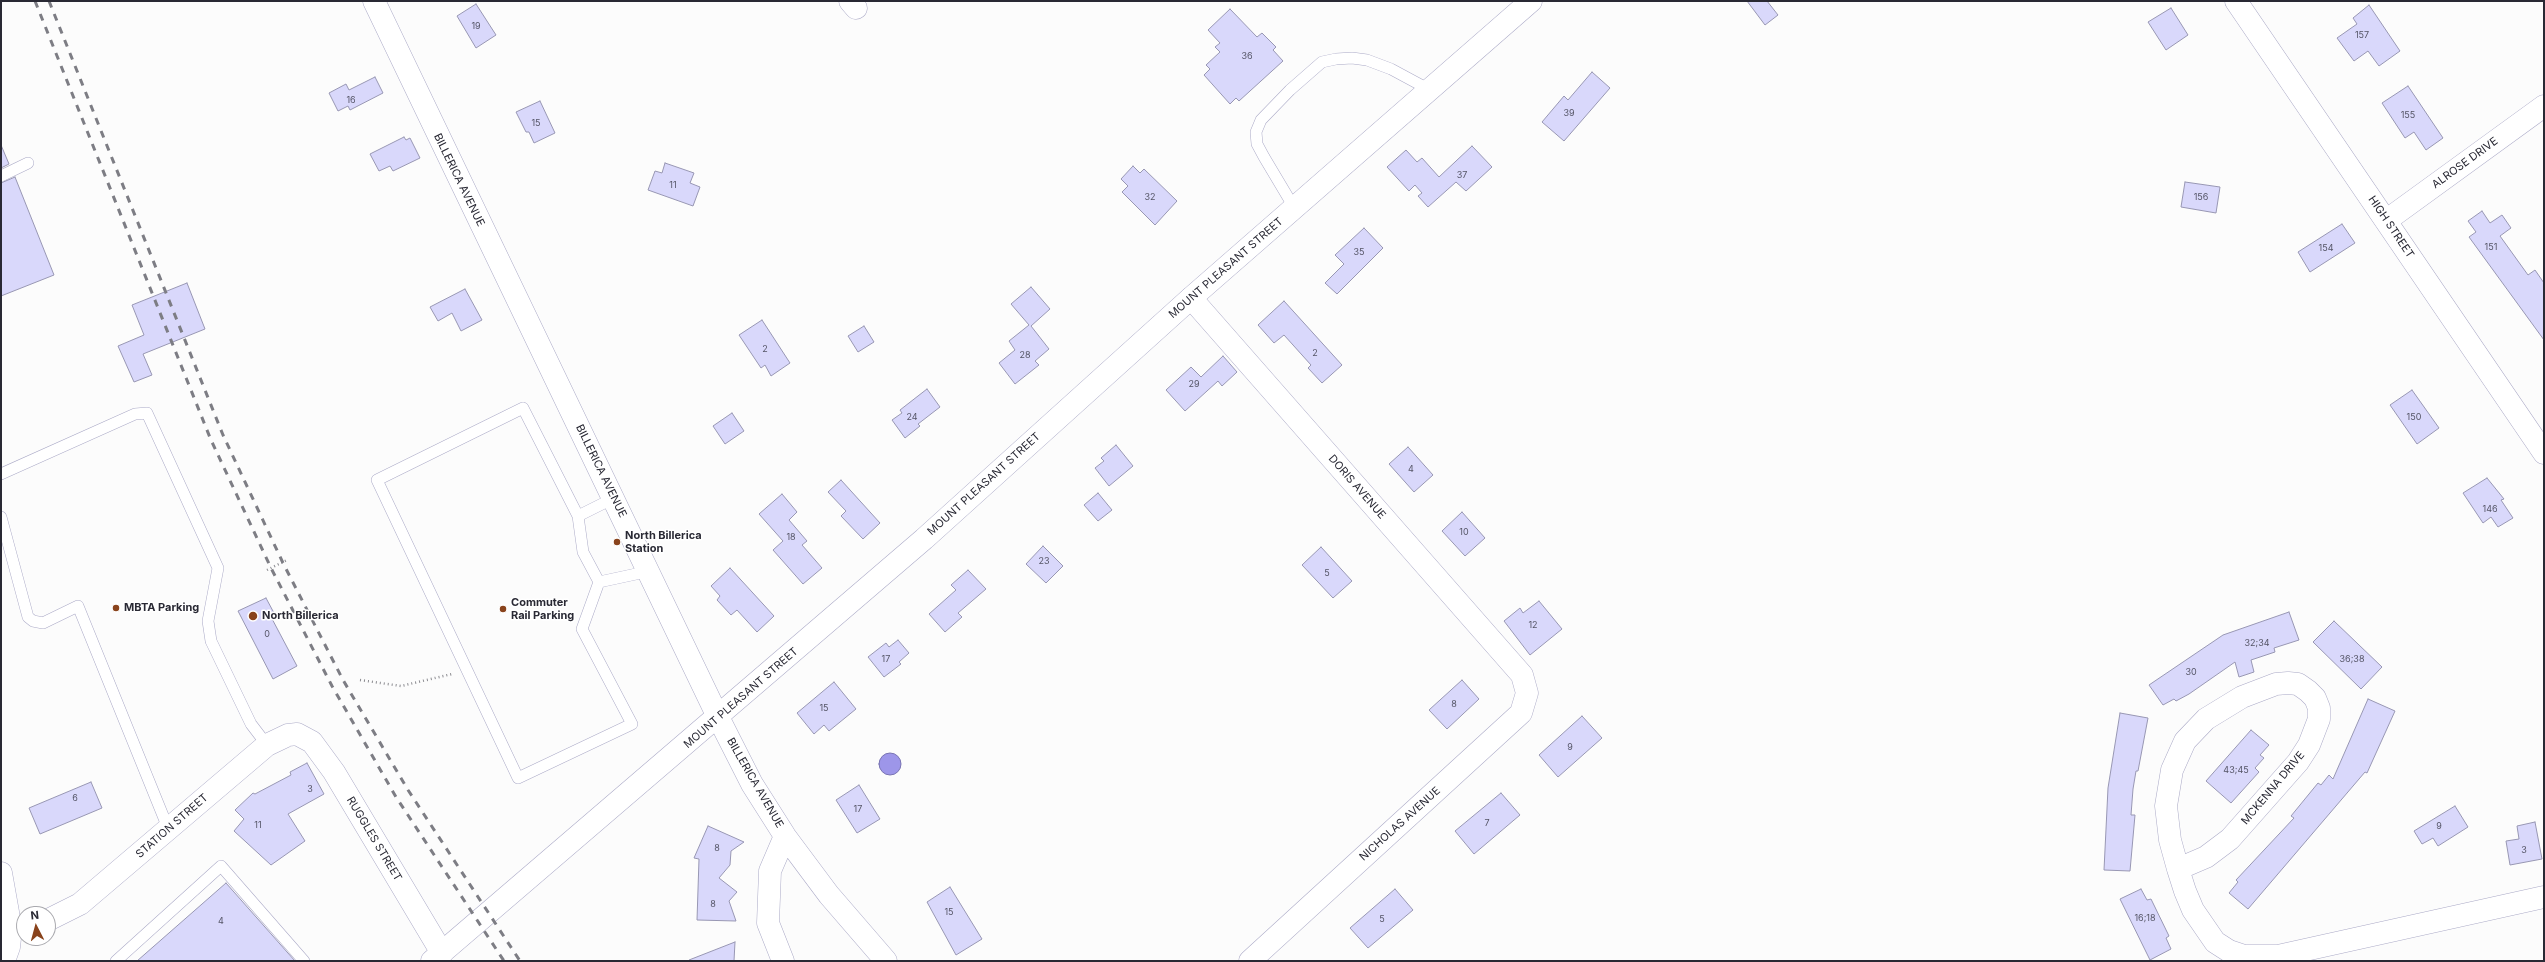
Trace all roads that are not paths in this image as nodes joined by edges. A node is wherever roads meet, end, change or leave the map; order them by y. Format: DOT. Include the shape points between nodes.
graph roads {
  1 [pos="374,1"];
  2 [pos="1531,1"];
  3 [pos="2236,1"];
  4 [pos="1430,90"];
  5 [pos="2544,106"];
  6 [pos="28,163"];
  7 [pos="1,176"];
  8 [pos="1295,209"];
  9 [pos="2387,220"];
  10 [pos="1191,298"];
  11 [pos="2544,453"];
  12 [pos="1,474"];
  13 [pos="614,498"];
  14 [pos="578,516"];
  15 [pos="1,518"];
  16 [pos="650,571"];
  17 [pos="599,582"];
  18 [pos="1522,675"];
  19 [pos="718,717"];
  20 [pos="297,734"];
  21 [pos="267,745"];
  22 [pos="168,828"];
  23 [pos="785,836"];
  24 [pos="2178,869"];
  25 [pos="1,873"];
  26 [pos="2544,897"];
  27 [pos="56,916"];
  28 [pos="16,924"];
  29 [pos="16,930"];
  30 [pos="437,957"];
  31 [pos="4,961"];
  32 [pos="116,961"];
  33 [pos="304,961"];
  34 [pos="783,961"];
  35 [pos="886,961"];
  36 [pos="1250,961"];
  1 -- 13 [label="street, BILLERICA AVENUE"];
  2 -- 4 [label="street, MOUNT PLEASANT STREET"];
  3 -- 9 [label="street, HIGH STREET"];
  4 -- 8 [label="street, MOUNT PLEASANT STREET"];
  4 -- 8 [label="lane" via="1391,69 1367,60 1352,58 1322,62 1290,90 1261,120 1256,132 1257,144"];
  5 -- 9 [label="street, ALROSE DRIVE"];
  6 -- 7 [label="lane"];
  8 -- 10 [label="street, MOUNT PLEASANT STREET"];
  9 -- 11 [label="street, HIGH STREET"];
  10 -- 18 [label="street, DORIS AVENUE"];
  10 -- 19 [label="street, MOUNT PLEASANT STREET" via="930,534"];
  12 -- 21 [label="lane" via="135,414 148,413 218,568 208,621 211,641 251,724"];
  13 -- 14 [label="lane"];
  13 -- 16 [label="street, BILLERICA AVENUE"];
  14 -- 17 [label="lane" via="583,552"];
  14 -- 17 [label="lane" via="523,408 378,480 518,778 632,724 582,629"];
  15 -- 22 [label="lane" via="28,617 43,623 78,606"];
  16 -- 17 [label="lane"];
  16 -- 19 [label="street, BILLERICA AVENUE"];
  18 -- 36 [label="street, NICHOLAS AVENUE" via="1527,693 1521,713"];
  19 -- 23 [label="street, BILLERICA AVENUE" via="752,784"];
  19 -- 30 [label="street, MOUNT PLEASANT STREET"];
  20 -- 21 [label="street, STATION STREET" via="288,735"];
  20 -- 30 [label="street, RUGGLES STREET" via="312,742 334,772"];
  21 -- 22 [label="street, STATION STREET"];
  22 -- 27 [label="street, STATION STREET" via="80,904"];
  23 -- 34 [label="street" via="770,871 768,923"];
  23 -- 35 [label="street, BILLERICA AVENUE" via="829,895"];
  24 -- 24 [label="street, MCKENNA DRIVE" via="2170,840 2166,806 2172,770 2185,741 2206,719 2224,706 2262,688 2288,683 2298,684 2315,698 2319,708 2315,732 2298,762 2219,848"];
  24 -- 26 [label="street, MCKENNA DRIVE" via="2185,892 2202,926 2215,942 2229,951 2244,956 2278,956"];
  25 -- 28 [label="street"];
  29 -- 31 [label="street"];
  32 -- 33 [label="lane" via="222,866"];
}
